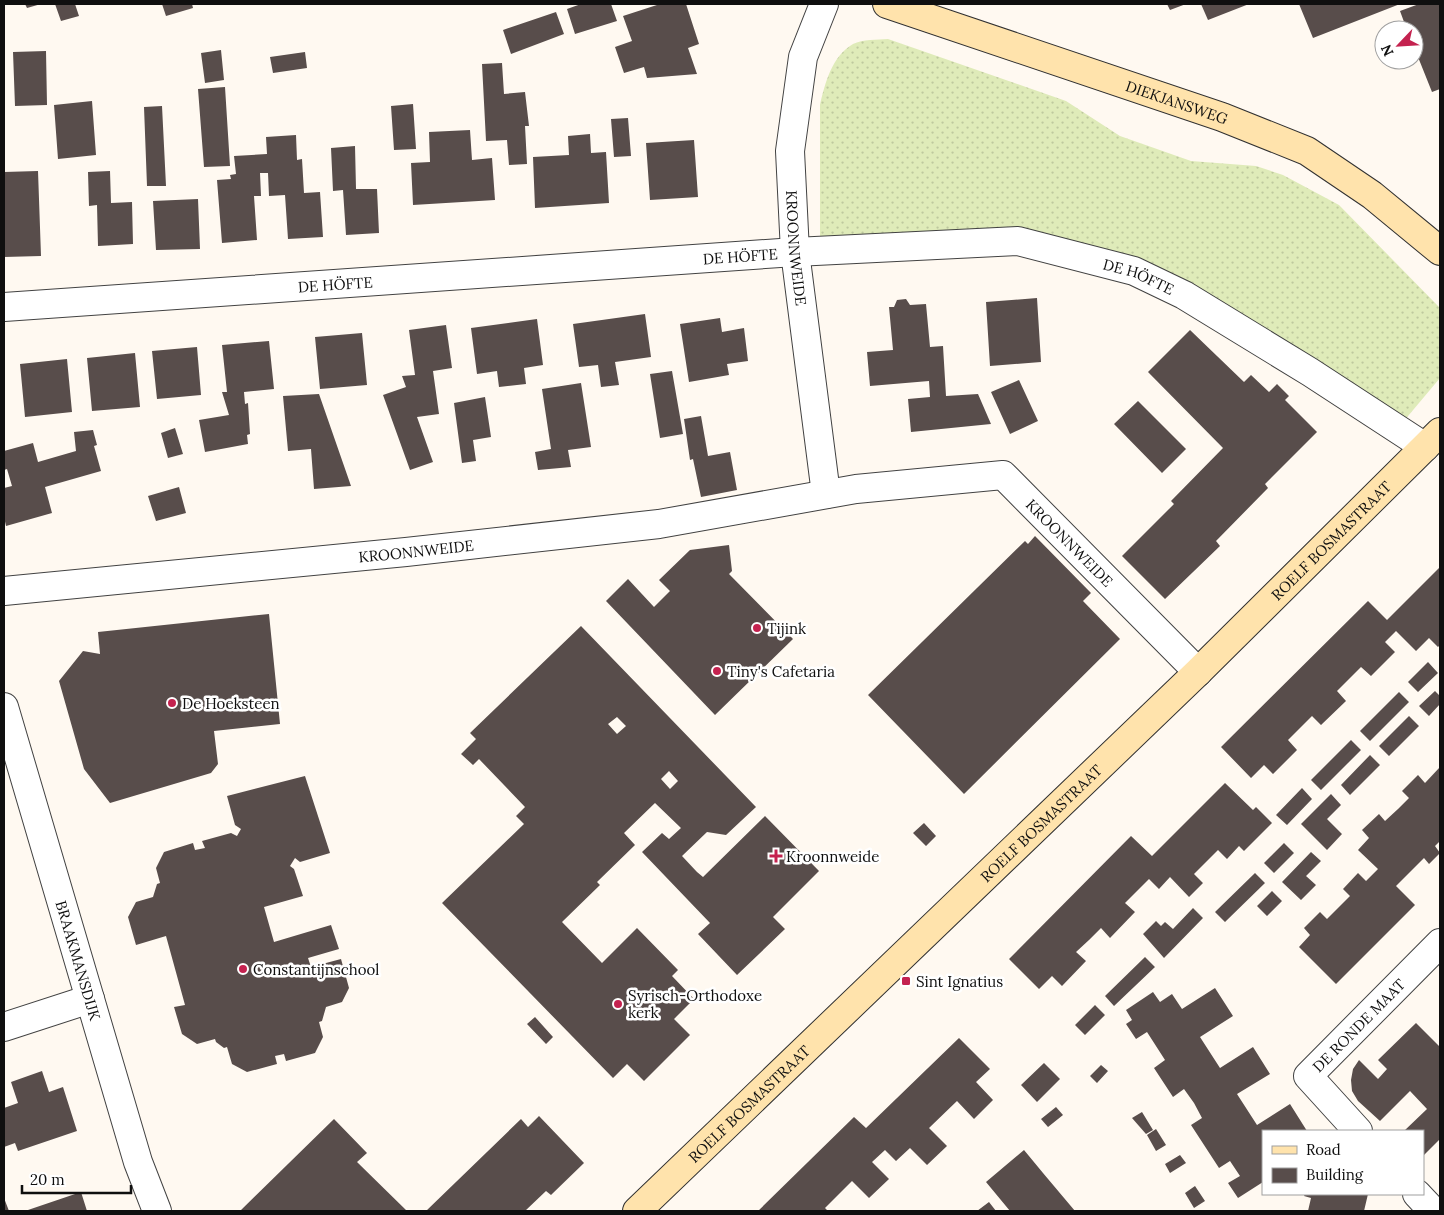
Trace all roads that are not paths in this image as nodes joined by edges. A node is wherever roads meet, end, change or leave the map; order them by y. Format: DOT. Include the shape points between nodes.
graph roads {
  1 [pos="824,4"];
  2 [pos="887,4"];
  3 [pos="1440,251"];
  4 [pos="794,252"];
  5 [pos="4,307"];
  6 [pos="1432,440"];
  7 [pos="826,494"];
  8 [pos="4,591"];
  9 [pos="1198,672"];
  10 [pos="4,707"];
  11 [pos="1440,943"];
  12 [pos="90,999"];
  13 [pos="4,1027"];
  14 [pos="1357,1130"];
  15 [pos="1419,1195"];
  16 [pos="157,1211"];
  17 [pos="637,1211"];
  18 [pos="1433,1211"];
  1 -- 4 [label="street, KROONNWEIDE" via="802,57 790,151"];
  2 -- 3 [label="main road, DIEKJANSWEG" via="1222,117 1307,151 1372,195"];
  4 -- 5 [label="street, DE HÖFTE"];
  4 -- 6 [label="street, DE HÖFTE" via="1018,241 1134,271 1184,295"];
  4 -- 7 [label="street, KROONNWEIDE"];
  6 -- 9 [label="main road, ROELF BOSMASTRAAT"];
  7 -- 8 [label="street, KROONNWEIDE" via="650,525"];
  7 -- 9 [label="street, KROONNWEIDE" via="1003,475"];
  9 -- 17 [label="main road, ROELF BOSMASTRAAT"];
  10 -- 12 [label="street, BRAAKMANSDIJK"];
  11 -- 14 [label="street, DE RONDE MAAT" via="1308,1076"];
  12 -- 13 [label="street"];
  12 -- 16 [label="street, BRAAKMANSDIJK" via="138,1162"];
  15 -- 18 [label="street"];
}
